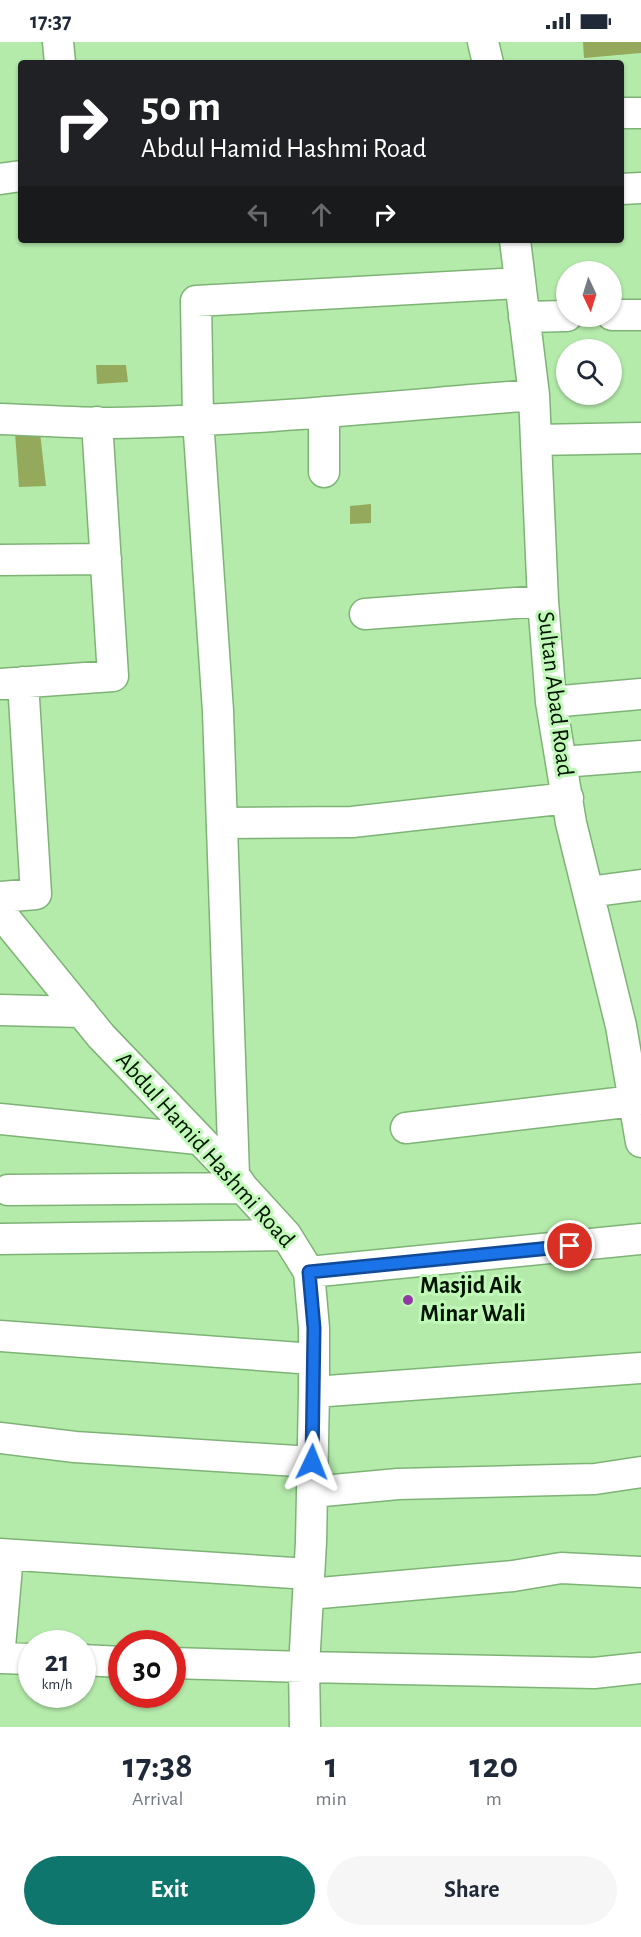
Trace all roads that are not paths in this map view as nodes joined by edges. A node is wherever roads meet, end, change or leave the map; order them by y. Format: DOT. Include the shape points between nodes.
graph roads {
  1 [pos="58,42"];
  2 [pos="483,42"];
  3 [pos="60,60"];
  4 [pos="487,60"];
  5 [pos="624,113"];
  6 [pos="641,113"];
  7 [pos="18,177"];
  8 [pos="0,179"];
  9 [pos="641,188"];
  10 [pos="624,189"];
  11 [pos="514,243"];
  12 [pos="520,283"];
  13 [pos="622,315"];
  14 [pos="641,315"];
  15 [pos="556,316"];
  16 [pos="524,317"];
  17 [pos="534,395"];
  18 [pos="324,412"];
  19 [pos="0,419"];
  20 [pos="198,419"];
  21 [pos="97,422"];
  22 [pos="641,438"];
  23 [pos="536,440"];
  24 [pos="324,472"];
  25 [pos="106,559"];
  26 [pos="0,560"];
  27 [pos="543,600"];
  28 [pos="365,614"];
  29 [pos="11,683"];
  30 [pos="641,694"];
  31 [pos="550,702"];
  32 [pos="641,756"];
  33 [pos="562,762"];
  34 [pos="568,798"];
  35 [pos="222,823"];
  36 [pos="641,885"];
  37 [pos="588,892"];
  38 [pos="0,897"];
  39 [pos="0,912"];
  40 [pos="0,1010"];
  41 [pos="82,1012"];
  42 [pos="634,1101"];
  43 [pos="0,1119"];
  44 [pos="406,1128"];
  45 [pos="198,1139"];
  46 [pos="641,1142"];
  47 [pos="239,1182"];
  48 [pos="8,1190"];
  49 [pos="286,1235"];
  50 [pos="0,1239"];
  51 [pos="641,1239"];
  52 [pos="309,1272"];
  53 [pos="0,1336"];
  54 [pos="313,1359"];
  55 [pos="641,1368"];
  56 [pos="314,1392"];
  57 [pos="0,1438"];
  58 [pos="312,1462"];
  59 [pos="641,1472"];
  60 [pos="312,1492"];
  61 [pos="4,1555"];
  62 [pos="641,1572"];
  63 [pos="309,1584"];
  64 [pos="0,1647"];
  65 [pos="0,1658"];
  66 [pos="18,1659"];
  67 [pos="186,1663"];
  68 [pos="304,1667"];
  69 [pos="641,1668"];
  70 [pos="304,1727"];
  1 -- 3 [label="street"];
  2 -- 4 [label="street"];
  5 -- 6 [label="street"];
  7 -- 8 [label="street"];
  9 -- 10 [label="street"];
  11 -- 12 [label="street, Sultan Abad Road"];
  12 -- 16 [label="street, Sultan Abad Road"];
  12 -- 20 [label="street" via="196,301"];
  13 -- 14 [label="street"];
  15 -- 16 [label="street"];
  16 -- 17 [label="street, Sultan Abad Road"];
  17 -- 18 [label="street"];
  17 -- 23 [label="street, Sultan Abad Road"];
  18 -- 20 [label="street"];
  18 -- 24 [label="street"];
  19 -- 21 [label="street"];
  20 -- 21 [label="street"];
  20 -- 35 [label="street"];
  21 -- 25 [label="street"];
  22 -- 23 [label="street"];
  23 -- 27 [label="street, Sultan Abad Road"];
  25 -- 26 [label="street"];
  25 -- 29 [label="street" via="113,676"];
  27 -- 28 [label="street"];
  27 -- 31 [label="street, Sultan Abad Road"];
  29 -- 38 [label="street" via="36,894"];
  30 -- 31 [label="street"];
  31 -- 33 [label="street, Sultan Abad Road"];
  32 -- 33 [label="street"];
  33 -- 34 [label="street, Sultan Abad Road"];
  34 -- 35 [label="street" via="352,822"];
  34 -- 37 [label="street, Sultan Abad Road"];
  35 -- 47 [label="street"];
  36 -- 37 [label="street"];
  37 -- 42 [label="street, Sultan Abad Road" via="621,1026"];
  39 -- 41 [label="street, Abdul Hamid Hashmi Road"];
  40 -- 41 [label="street"];
  41 -- 45 [label="street, Abdul Hamid Hashmi Road"];
  42 -- 44 [label="street"];
  42 -- 46 [label="street, Sultan Abad Road"];
  43 -- 45 [label="street"];
  45 -- 47 [label="street, Abdul Hamid Hashmi Road"];
  47 -- 48 [label="street"];
  47 -- 49 [label="street, Abdul Hamid Hashmi Road"];
  49 -- 50 [label="street"];
  49 -- 52 [label="street, Abdul Hamid Hashmi Road"];
  51 -- 52 [label="street, Abdul Hamid Hashmi Road"];
  52 -- 54 [label="street"];
  53 -- 54 [label="street"];
  54 -- 56 [label="street"];
  55 -- 56 [label="street"];
  56 -- 58 [label="street"];
  57 -- 58 [label="street" via="75,1447"];
  58 -- 60 [label="street"];
  59 -- 60 [label="street" via="595,1479 398,1484"];
  60 -- 63 [label="street"];
  61 -- 63 [label="street"];
  61 -- 64 [label="street"];
  62 -- 63 [label="street" via="561,1568 513,1576"];
  63 -- 68 [label="street"];
  65 -- 66 [label="street"];
  67 -- 68 [label="street"];
  68 -- 69 [label="street" via="594,1673"];
  68 -- 70 [label="street"];
}
